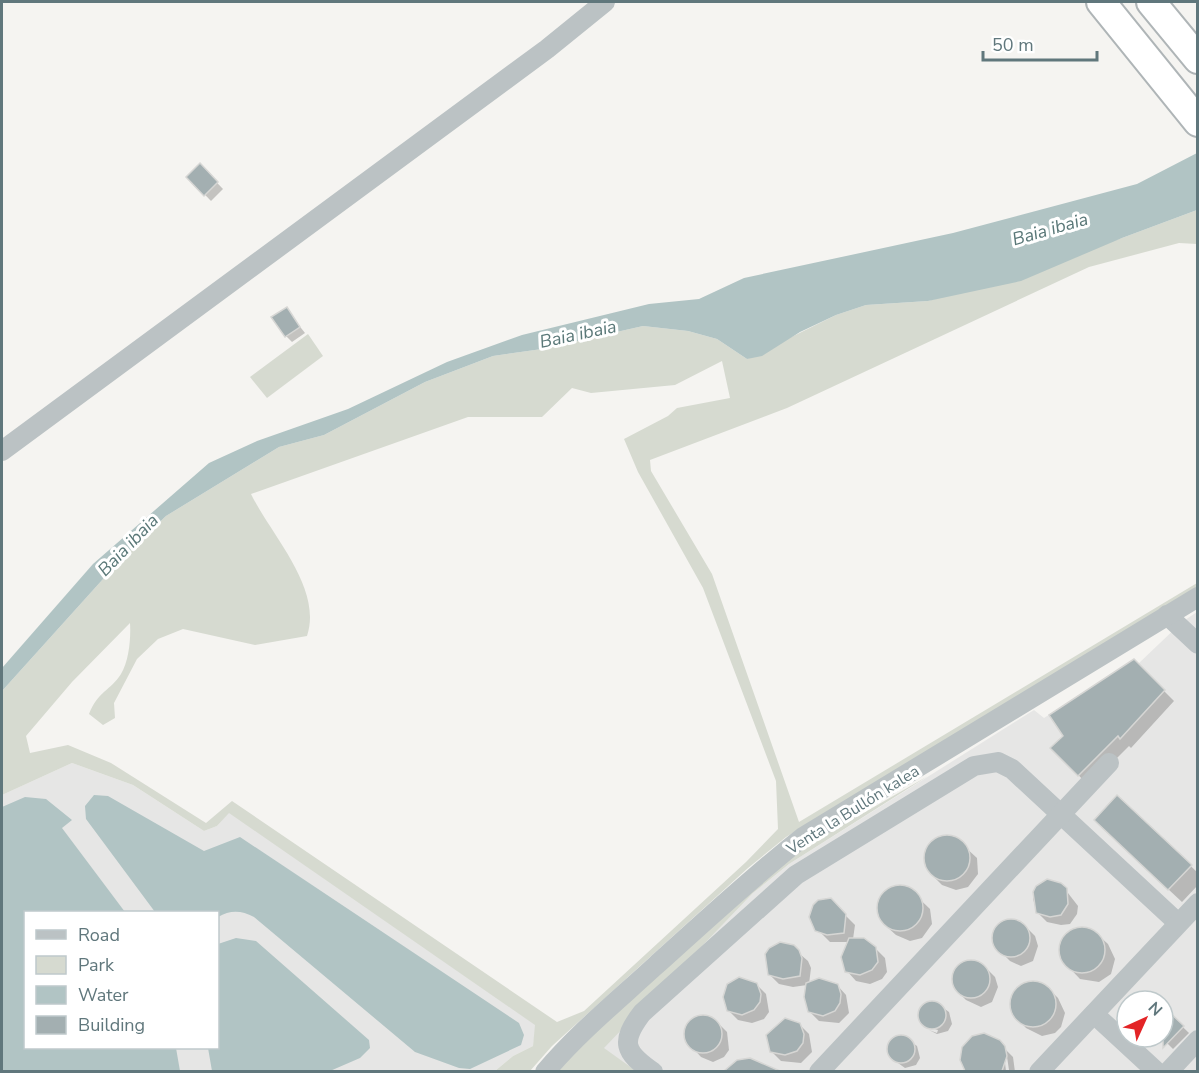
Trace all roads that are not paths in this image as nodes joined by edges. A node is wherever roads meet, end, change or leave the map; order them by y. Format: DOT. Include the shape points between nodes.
graph roads {
  1 [pos="605,2"];
  2 [pos="1101,2"];
  3 [pos="1151,2"];
  4 [pos="1197,59"];
  5 [pos="1192,116"];
  6 [pos="2,451"];
  7 [pos="1197,597"];
  8 [pos="1167,615"];
  9 [pos="1197,644"];
  10 [pos="1109,763"];
  11 [pos="1060,812"];
  12 [pos="1197,903"];
  13 [pos="1178,923"];
  14 [pos="1094,1014"];
  15 [pos="1197,1040"];
  16 [pos="545,1071"];
  17 [pos="653,1071"];
  18 [pos="819,1071"];
  19 [pos="1039,1071"];
  20 [pos="1157,1071"];
  21 [pos="1168,1071"];
  1 -- 6 [label="street" via="547,49"];
  2 -- 5 [label="highway"];
  3 -- 4 [label="highway"];
  7 -- 8 [label="street, Venta la Bullón kalea"];
  8 -- 9 [label="street"];
  8 -- 16 [label="street, Venta la Bullón kalea" via="803,837 684,940"];
  10 -- 11 [label="street"];
  11 -- 13 [label="street"];
  11 -- 17 [label="street" via="1012,768 988,762 974,765 813,863 642,1013 627,1040 635,1059"];
  11 -- 18 [label="street"];
  12 -- 13 [label="street"];
  13 -- 14 [label="street"];
  14 -- 19 [label="street"];
  14 -- 20 [label="street"];
  15 -- 21 [label="street"];
}
